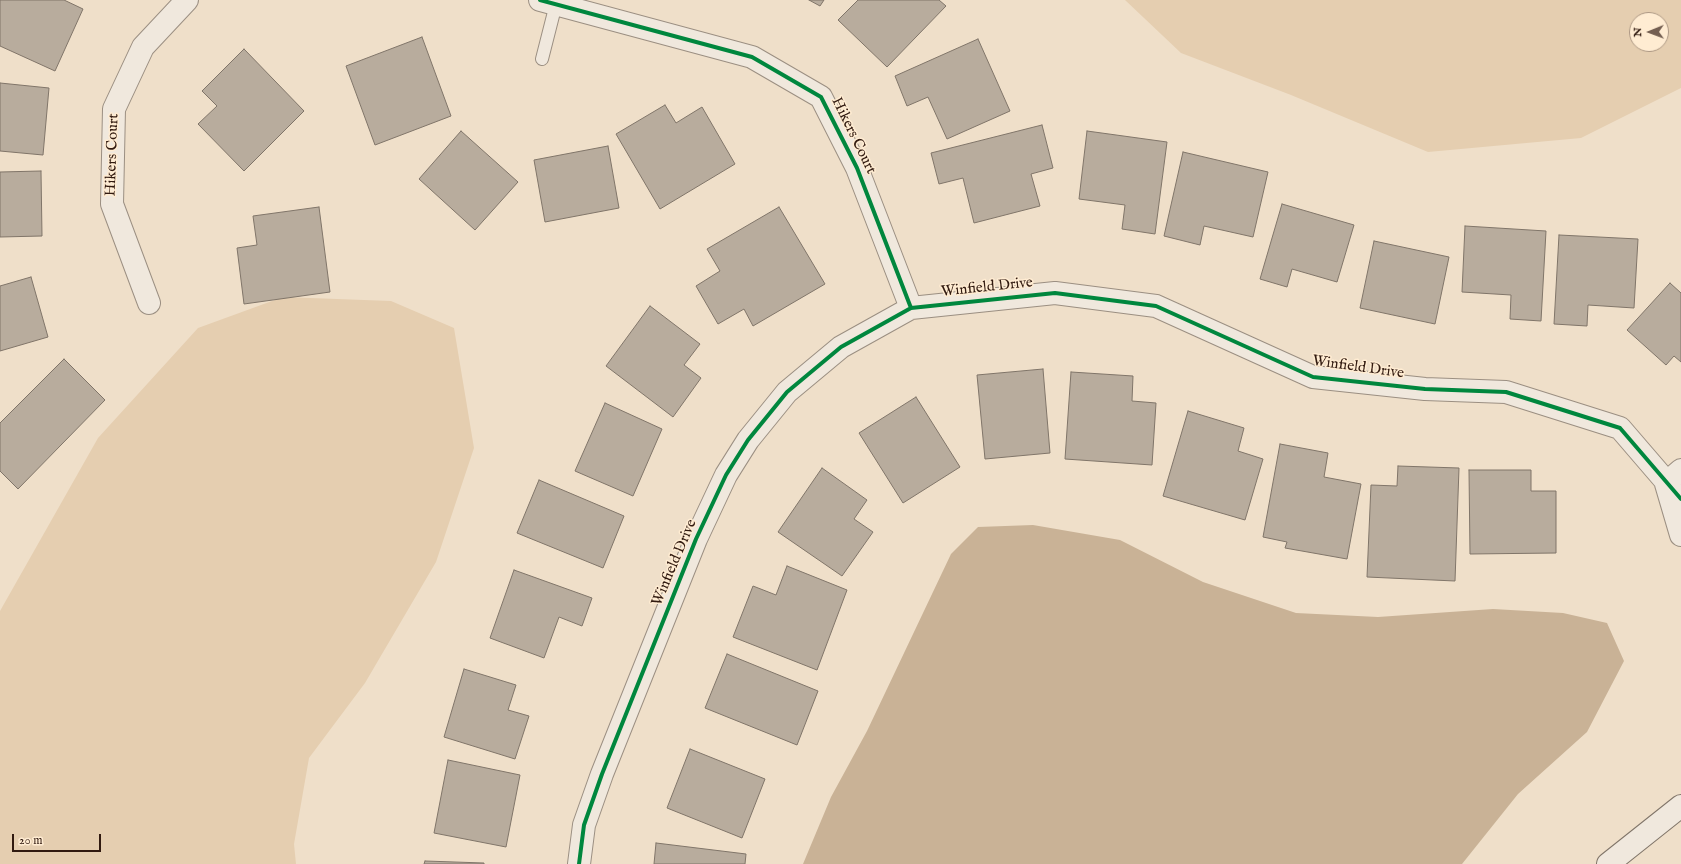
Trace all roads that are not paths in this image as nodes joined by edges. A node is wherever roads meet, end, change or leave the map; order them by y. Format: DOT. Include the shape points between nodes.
graph roads {
  1 [pos="187,0"];
  2 [pos="548,2"];
  3 [pos="542,59"];
  4 [pos="149,303"];
  5 [pos="911,308"];
  6 [pos="1673,476"];
  7 [pos="1681,499"];
  8 [pos="1681,535"];
  9 [pos="1681,806"];
  10 [pos="579,864"];
  11 [pos="1608,864"];
  1 -- 4 [label="street, Hikers Court" via="143,47 114,109 112,204"];
  2 -- 3 [label="lane"];
  2 -- 5 [label="street, Hikers Court" via="752,56 821,97 857,168"];
  5 -- 6 [label="street, Winfield Drive" via="1055,293 1156,306 1313,377 1425,390 1506,392 1620,428"];
  5 -- 10 [label="street, Winfield Drive" via="841,347 787,392 748,440 726,475 696,539 602,774 584,825"];
  6 -- 7 [label="street, Winfield Drive"];
  6 -- 8 [label="street, Winfield Drive"];
  9 -- 11 [label="street"];
}
